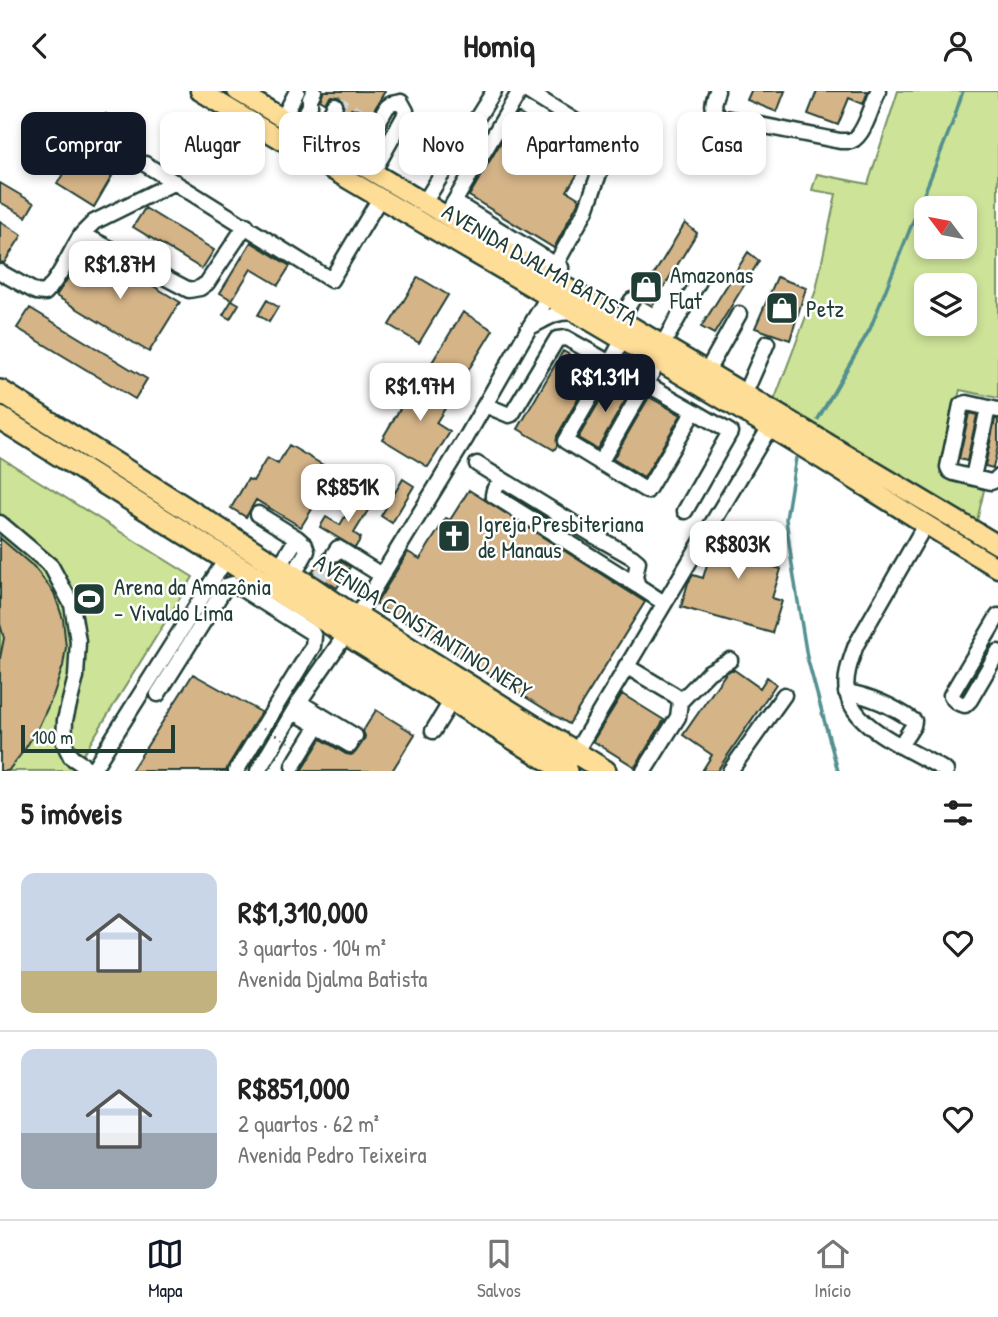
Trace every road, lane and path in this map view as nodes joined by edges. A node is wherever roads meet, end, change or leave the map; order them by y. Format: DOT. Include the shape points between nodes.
graph roads {
  1 [pos="200,91"];
  2 [pos="237,91"];
  3 [pos="494,91"];
  4 [pos="520,91"];
  5 [pos="527,91"];
  6 [pos="717,91"];
  7 [pos="878,91"];
  8 [pos="296,93"];
  9 [pos="312,97"];
  10 [pos="404,97"];
  11 [pos="335,105"];
  12 [pos="292,112"];
  13 [pos="303,112"];
  14 [pos="331,112"];
  15 [pos="384,112"];
  16 [pos="279,116"];
  17 [pos="385,151"];
  18 [pos="146,165"];
  19 [pos="378,175"];
  20 [pos="174,182"];
  21 [pos="380,198"];
  22 [pos="424,203"];
  23 [pos="450,209"];
  24 [pos="246,225"];
  25 [pos="82,234"];
  26 [pos="556,264"];
  27 [pos="0,272"];
  28 [pos="699,281"];
  29 [pos="552,289"];
  30 [pos="632,300"];
  31 [pos="578,314"];
  32 [pos="739,314"];
  33 [pos="620,320"];
  34 [pos="528,328"];
  35 [pos="622,341"];
  36 [pos="663,344"];
  37 [pos="767,344"];
  38 [pos="659,362"];
  39 [pos="610,363"];
  40 [pos="707,371"];
  41 [pos="646,384"];
  42 [pos="0,391"];
  43 [pos="745,393"];
  44 [pos="485,405"];
  45 [pos="993,409"];
  46 [pos="694,411"];
  47 [pos="0,418"];
  48 [pos="774,420"];
  49 [pos="600,463"];
  50 [pos="477,464"];
  51 [pos="973,477"];
  52 [pos="501,479"];
  53 [pos="995,479"];
  54 [pos="685,510"];
  55 [pos="258,514"];
  56 [pos="0,523"];
  57 [pos="925,526"];
  58 [pos="998,545"];
  59 [pos="334,554"];
  60 [pos="226,559"];
  61 [pos="998,568"];
  62 [pos="286,571"];
  63 [pos="382,575"];
  64 [pos="638,586"];
  65 [pos="239,598"];
  66 [pos="664,603"];
  67 [pos="998,616"];
  68 [pos="350,626"];
  69 [pos="299,634"];
  70 [pos="998,652"];
  71 [pos="730,660"];
  72 [pos="626,666"];
  73 [pos="846,692"];
  74 [pos="158,694"];
  75 [pos="784,695"];
  76 [pos="452,700"];
  77 [pos="680,702"];
  78 [pos="296,707"];
  79 [pos="321,721"];
  80 [pos="263,728"];
  81 [pos="433,731"];
  82 [pos="353,740"];
  83 [pos="296,746"];
  84 [pos="900,746"];
  85 [pos="293,766"];
  86 [pos="568,766"];
  87 [pos="236,771"];
  88 [pos="258,771"];
  89 [pos="605,771"];
  90 [pos="643,771"];
  91 [pos="730,771"];
  92 [pos="946,771"];
  1 -- 21 [label="main road, AVENIDA DJALMA BATISTA"];
  2 -- 16 [label="main road, AVENIDA DJALMA BATISTA"];
  3 -- 22 [label="street"];
  4 -- 23 [label="street"];
  5 -- 26 [label="street" via="610,143 586,210"];
  6 -- 7 [label="street" via="713,109 720,117 840,141 851,141 863,129"];
  8 -- 9 [label="street"];
  8 -- 12 [label="street"];
  9 -- 13 [label="street"];
  10 -- 15 [label="street"];
  10 -- 17 [label="street" via="405,115"];
  11 -- 14 [label="street"];
  18 -- 20 [label="street"];
  19 -- 22 [label="main road, AVENIDA DJALMA BATISTA"];
  20 -- 24 [label="street"];
  20 -- 25 [label="street" via="94,222"];
  21 -- 24 [label="street" via="331,280"];
  21 -- 29 [label="main road, AVENIDA DJALMA BATISTA"];
  22 -- 23 [label="main road, AVENIDA DJALMA BATISTA"];
  23 -- 26 [label="street"];
  23 -- 29 [label="main road, AVENIDA DJALMA BATISTA"];
  24 -- 25 [label="street" via="207,283 189,290"];
  25 -- 27 [label="street" via="45,293"];
  26 -- 29 [label="street" via="561,268"];
  28 -- 36 [label="street"];
  29 -- 31 [label="main road, AVENIDA DJALMA BATISTA"];
  29 -- 33 [label="main road, AVENIDA DJALMA BATISTA"];
  29 -- 34 [label="street"];
  30 -- 33 [label="street"];
  31 -- 34 [label="street" via="555,313"];
  31 -- 35 [label="main road, AVENIDA DJALMA BATISTA"];
  32 -- 40 [label="street"];
  33 -- 36 [label="main road, AVENIDA DJALMA BATISTA"];
  34 -- 44 [label="street"];
  35 -- 38 [label="main road, AVENIDA DJALMA BATISTA"];
  35 -- 39 [label="street"];
  36 -- 40 [label="main road, AVENIDA DJALMA BATISTA"];
  37 -- 43 [label="street"];
  38 -- 41 [label="street"];
  38 -- 48 [label="main road, AVENIDA DJALMA BATISTA"];
  39 -- 41 [label="street"];
  39 -- 44 [label="street" via="566,338 557,339 512,414"];
  39 -- 49 [label="street" via="565,442"];
  40 -- 43 [label="main road, AVENIDA DJALMA BATISTA"];
  41 -- 46 [label="street"];
  41 -- 49 [label="street"];
  42 -- 62 [label="highway, AVENIDA CONSTANTINO NERY"];
  43 -- 48 [label="main road, AVENIDA DJALMA BATISTA"];
  44 -- 63 [label="street"];
  45 -- 51 [label="street"];
  45 -- 51 [label="street" via="961,405 948,467"];
  46 -- 49 [label="street" via="647,491"];
  46 -- 54 [label="street" via="730,432"];
  47 -- 60 [label="highway, AVENIDA CONSTANTINO NERY"];
  48 -- 57 [label="main road, AVENIDA DJALMA BATISTA"];
  48 -- 58 [label="main road, AVENIDA DJALMA BATISTA"];
  48 -- 66 [label="street"];
  50 -- 52 [label="street"];
  51 -- 53 [label="street"];
  52 -- 64 [label="street" via="632,557 638,562"];
  52 -- 64 [label="street" via="493,495"];
  55 -- 62 [label="street" via="305,545 307,551"];
  56 -- 60 [label="street" via="51,566 72,605 78,641 76,677 64,743 71,757 92,771"];
  57 -- 61 [label="main road, AVENIDA DJALMA BATISTA"];
  57 -- 73 [label="street" via="856,645"];
  59 -- 63 [label="street" via="338,548"];
  60 -- 68 [label="highway, AVENIDA CONSTANTINO NERY"];
  62 -- 68 [label="highway, AVENIDA CONSTANTINO NERY" via="316,582"];
  63 -- 68 [label="street"];
  64 -- 66 [label="street"];
  65 -- 69 [label="street"];
  66 -- 72 [label="street"];
  67 -- 70 [label="street" via="951,695 953,700 960,705 970,700"];
  68 -- 76 [label="highway, AVENIDA CONSTANTINO NERY"];
  68 -- 78 [label="street"];
  68 -- 86 [label="highway, AVENIDA CONSTANTINO NERY" via="357,617 365,621"];
  71 -- 77 [label="street" via="709,672"];
  72 -- 77 [label="street"];
  72 -- 86 [label="street"];
  73 -- 84 [label="street" via="853,711 865,723"];
  73 -- 84 [label="street" via="877,700 914,721"];
  74 -- 87 [label="street" via="226,586 237,586 312,633 313,646"];
  75 -- 91 [label="street"];
  76 -- 81 [label="street"];
  76 -- 86 [label="highway, AVENIDA CONSTANTINO NERY"];
  77 -- 90 [label="street" via="678,717"];
  78 -- 79 [label="street"];
  78 -- 88 [label="street"];
  79 -- 82 [label="street"];
  79 -- 85 [label="street"];
  80 -- 83 [label="path, bridge"];
  84 -- 92 [label="street"];
  86 -- 89 [label="highway, AVENIDA CONSTANTINO NERY"];
}
